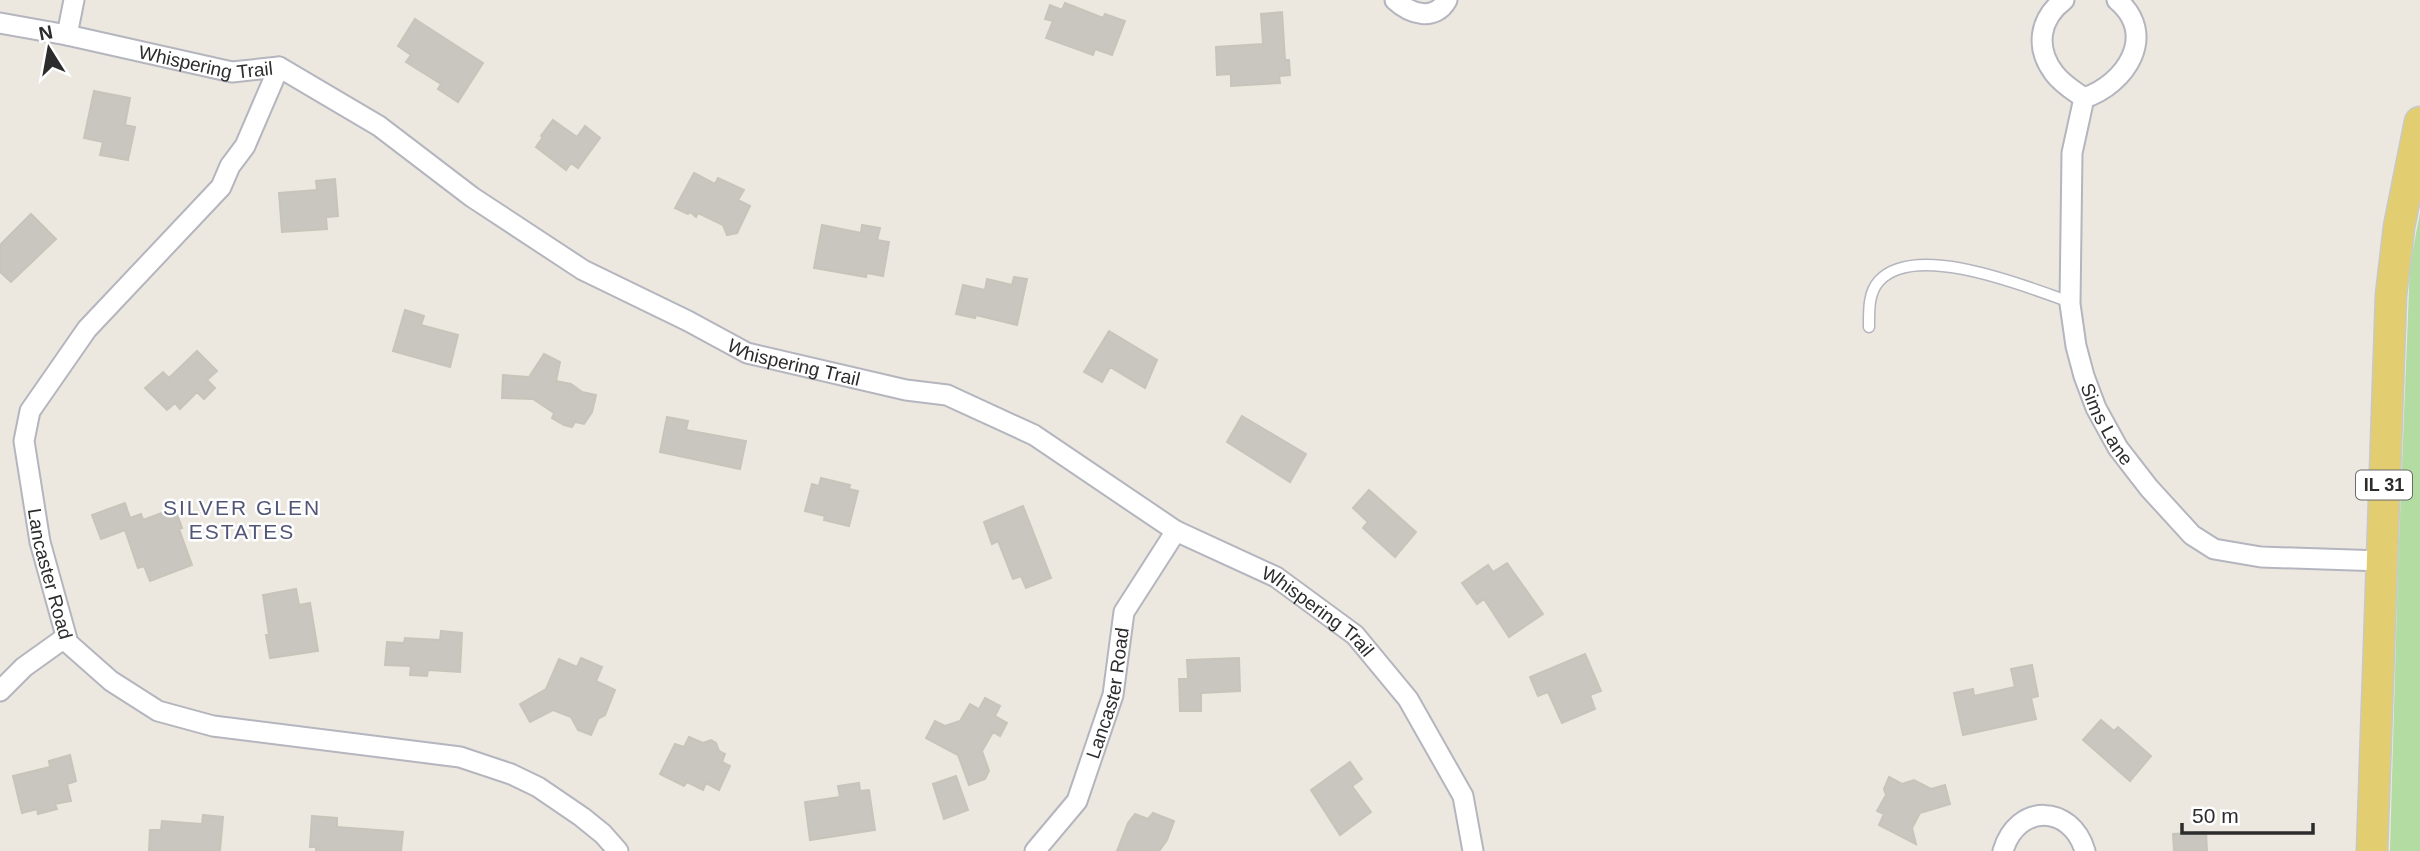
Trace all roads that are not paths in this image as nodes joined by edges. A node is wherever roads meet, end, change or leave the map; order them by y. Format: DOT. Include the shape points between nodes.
graph roads {
  1 [pos="74,0"];
  2 [pos="1395,0"];
  3 [pos="1447,0"];
  4 [pos="2064,0"];
  5 [pos="2117,0"];
  6 [pos="0,23"];
  7 [pos="67,35"];
  8 [pos="279,67"];
  9 [pos="2084,98"];
  10 [pos="2420,122"];
  11 [pos="2071,303"];
  12 [pos="1870,327"];
  13 [pos="1176,531"];
  14 [pos="2382,561"];
  15 [pos="66,637"];
  16 [pos="0,691"];
  17 [pos="618,851"];
  18 [pos="1035,851"];
  19 [pos="1473,851"];
  20 [pos="2003,851"];
  21 [pos="2085,851"];
  22 [pos="2372,851"];
  1 -- 7 [label="street"];
  2 -- 3 [label="street" via="1411,13 1431,14"];
  4 -- 9 [label="street" via="2048,16 2041,37 2043,50 2054,74"];
  5 -- 9 [label="street" via="2126,8 2135,31 2130,63 2108,87"];
  6 -- 7 [label="street, Whispering Trail"];
  7 -- 8 [label="street, Whispering Trail" via="232,72"];
  8 -- 13 [label="street, Whispering Trail" via="379,126 472,197 583,270 751,354 906,390 947,395 1034,435"];
  8 -- 15 [label="street, Lancaster Road" via="245,146 221,187 87,329 30,411 24,442 40,542"];
  9 -- 11 [label="street, Sims Lane" via="2072,153"];
  10 -- 14 [label="main road, IL 31" via="2391,295"];
  11 -- 12 [label="lane" via="1967,268 1913,266 1894,270 1877,282 1869,303"];
  11 -- 14 [label="street, Sims Lane" via="2076,346 2096,408 2118,449 2192,534 2214,549 2261,557"];
  13 -- 18 [label="street, Lancaster Road" via="1124,612 1113,695 1076,801"];
  13 -- 19 [label="street, Whispering Trail" via="1276,577 1355,635 1408,699 1463,796"];
  14 -- 22 [label="main road, IL 31"];
  15 -- 16 [label="street"];
  15 -- 17 [label="street, Lancaster Road" via="111,681 158,711 213,726 460,757 538,787"];
  20 -- 21 [label="street" via="2014,828 2037,816 2050,816 2073,827"];
}
